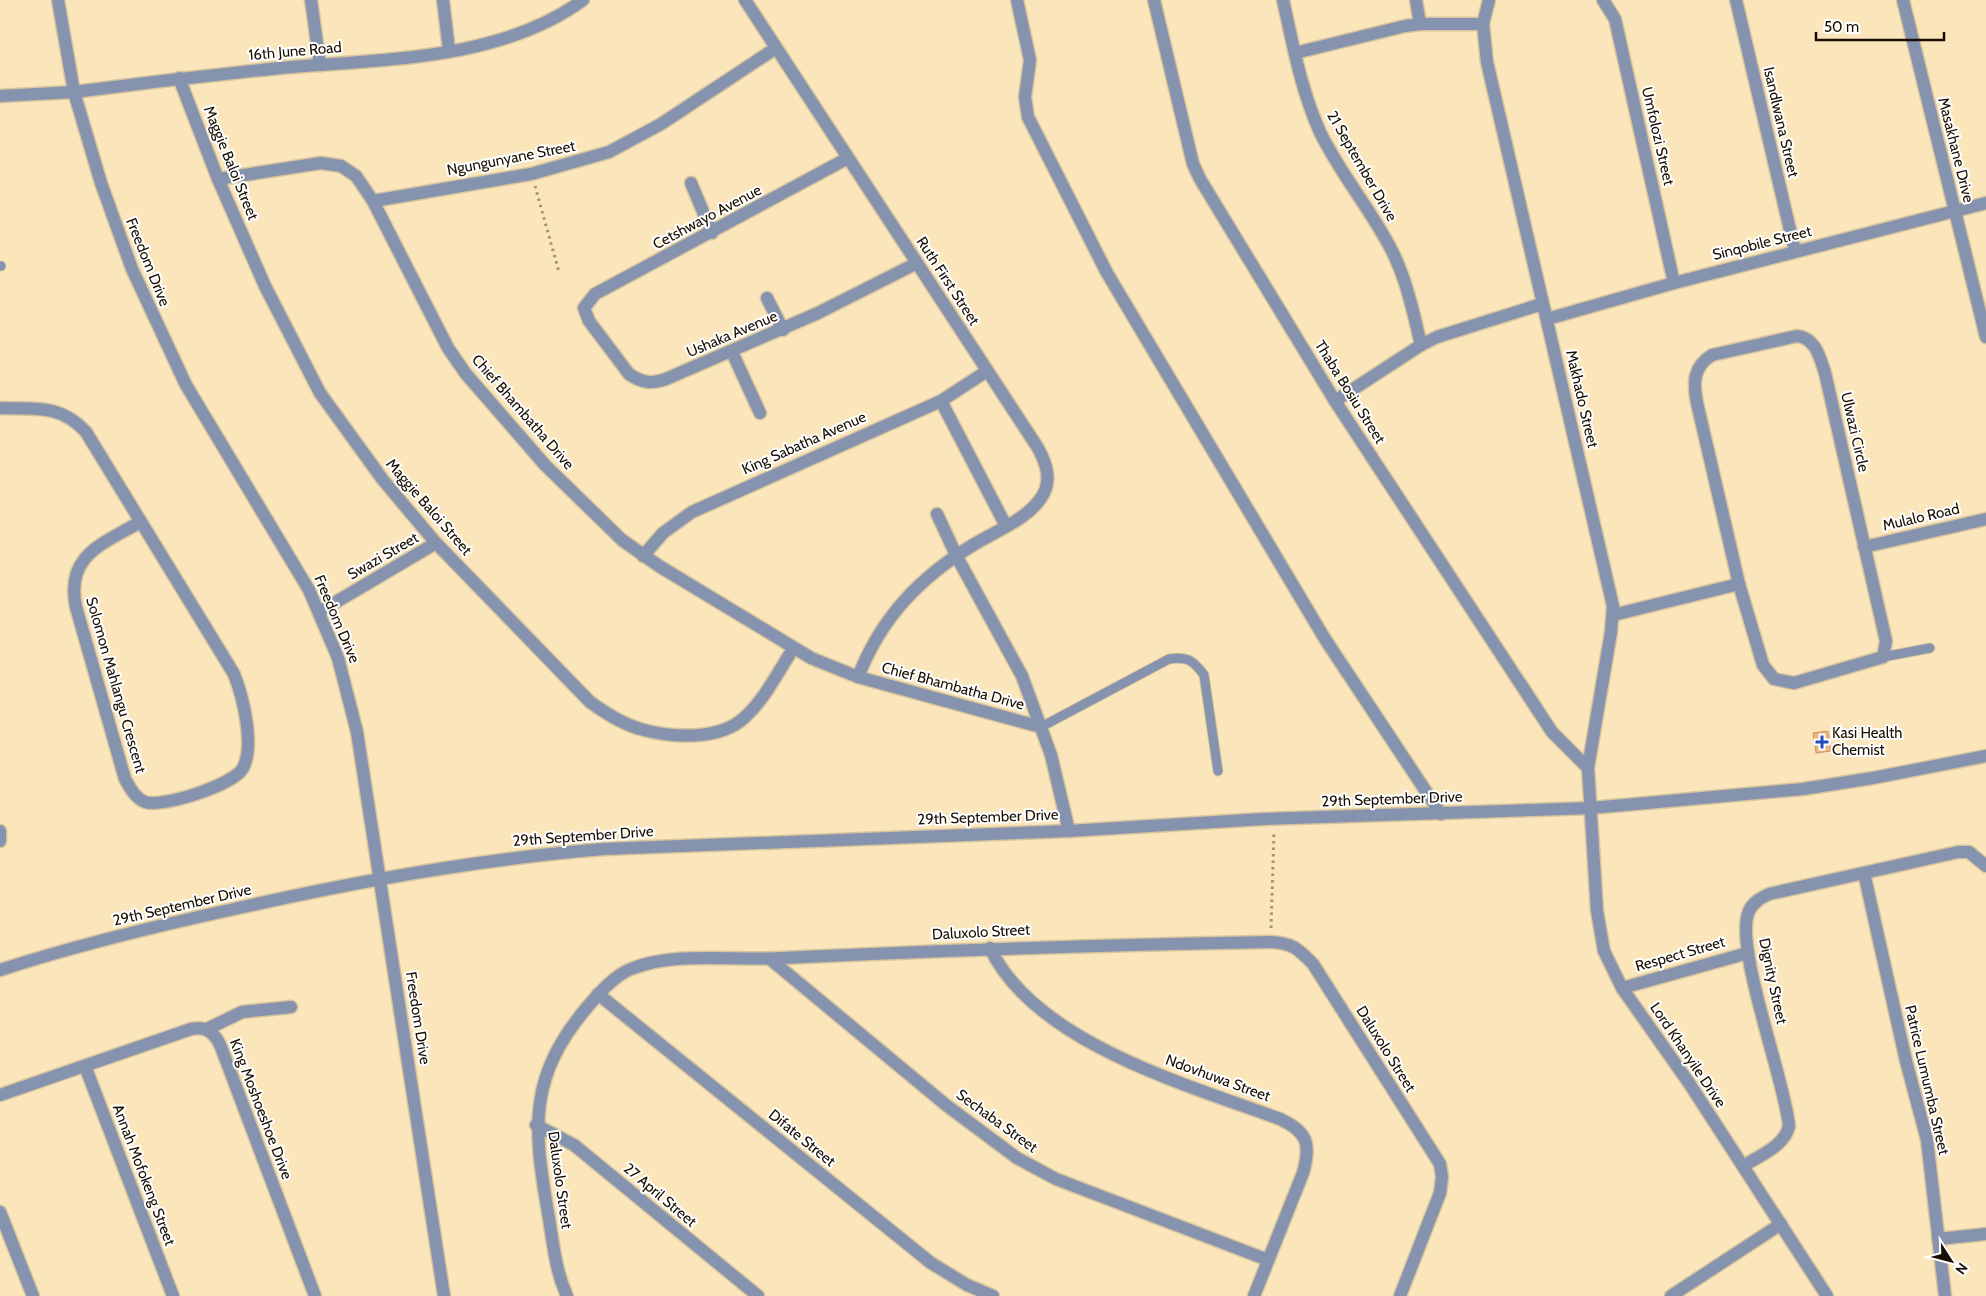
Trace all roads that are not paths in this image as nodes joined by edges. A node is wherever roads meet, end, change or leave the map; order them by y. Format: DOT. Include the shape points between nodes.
graph roads {
  1 [pos="58,0"];
  2 [pos="310,0"];
  3 [pos="443,0"];
  4 [pos="584,0"];
  5 [pos="745,0"];
  6 [pos="1017,0"];
  7 [pos="1154,0"];
  8 [pos="1283,0"];
  9 [pos="1416,0"];
  10 [pos="1489,0"];
  11 [pos="1603,0"];
  12 [pos="1736,0"];
  13 [pos="1903,0"];
  14 [pos="1420,24"];
  15 [pos="1483,24"];
  16 [pos="776,48"];
  17 [pos="449,50"];
  18 [pos="1295,52"];
  19 [pos="320,65"];
  20 [pos="179,78"];
  21 [pos="74,92"];
  22 [pos="0,96"];
  23 [pos="848,158"];
  24 [pos="218,179"];
  25 [pos="691,183"];
  26 [pos="372,201"];
  27 [pos="1986,203"];
  28 [pos="1954,210"];
  29 [pos="712,233"];
  30 [pos="1795,251"];
  31 [pos="917,263"];
  32 [pos="1674,282"];
  33 [pos="767,298"];
  34 [pos="1542,304"];
  35 [pos="584,308"];
  36 [pos="1547,319"];
  37 [pos="783,330"];
  38 [pos="1986,338"];
  39 [pos="1421,345"];
  40 [pos="732,352"];
  41 [pos="987,371"];
  42 [pos="941,401"];
  43 [pos="1335,401"];
  44 [pos="0,408"];
  45 [pos="760,414"];
  46 [pos="937,514"];
  47 [pos="1986,519"];
  48 [pos="140,522"];
  49 [pos="1006,526"];
  50 [pos="436,543"];
  51 [pos="1864,547"];
  52 [pos="643,556"];
  53 [pos="957,557"];
  54 [pos="1739,584"];
  55 [pos="319,612"];
  56 [pos="1613,615"];
  57 [pos="793,648"];
  58 [pos="1930,648"];
  59 [pos="1883,657"];
  60 [pos="858,677"];
  61 [pos="1041,727"];
  62 [pos="1986,756"];
  63 [pos="1588,768"];
  64 [pos="1218,771"];
  65 [pos="1591,808"];
  66 [pos="1441,814"];
  67 [pos="0,831"];
  68 [pos="1069,831"];
  69 [pos="0,841"];
  70 [pos="1986,866"];
  71 [pos="1864,873"];
  72 [pos="380,878"];
  73 [pos="990,948"];
  74 [pos="1748,953"];
  75 [pos="770,959"];
  76 [pos="0,970"];
  77 [pos="1622,988"];
  78 [pos="598,994"];
  79 [pos="291,1007"];
  80 [pos="207,1029"];
  81 [pos="85,1066"];
  82 [pos="0,1095"];
  83 [pos="536,1125"];
  84 [pos="1743,1166"];
  85 [pos="0,1212"];
  86 [pos="1781,1224"];
  87 [pos="1986,1234"];
  88 [pos="1938,1239"];
  89 [pos="1268,1260"];
  90 [pos="33,1296"];
  91 [pos="173,1296"];
  92 [pos="316,1296"];
  93 [pos="444,1296"];
  94 [pos="567,1296"];
  95 [pos="758,1296"];
  96 [pos="993,1296"];
  97 [pos="1254,1296"];
  98 [pos="1400,1296"];
  99 [pos="1671,1296"];
  100 [pos="1827,1296"];
  101 [pos="1945,1296"];
  1 -- 21 [label="street, Freedom Drive"];
  2 -- 19 [label="street"];
  3 -- 17 [label="street"];
  4 -- 17 [label="street, 16th June Road" via="522,34"];
  5 -- 16 [label="street, Ruth First Street"];
  6 -- 66 [label="street" via="1030,60 1025,97 1028,117 1108,274 1325,639"];
  7 -- 43 [label="street, Thaba Bosiu Street" via="1191,155 1200,179"];
  8 -- 18 [label="street, 21 September Drive"];
  9 -- 14 [label="street"];
  10 -- 15 [label="street, Makhado Street"];
  11 -- 32 [label="street, Umfolozi Street" via="1615,19"];
  12 -- 30 [label="street, Isandlwana Street"];
  13 -- 28 [label="street, Masakhane Drive"];
  14 -- 15 [label="street"];
  14 -- 18 [label="street"];
  15 -- 34 [label="street, Makhado Street" via="1487,62"];
  16 -- 23 [label="street, Ruth First Street"];
  16 -- 26 [label="street, Ngungunyane Street" via="633,140 584,160 531,174"];
  17 -- 19 [label="street, 16th June Road"];
  18 -- 39 [label="street, 21 September Drive" via="1304,89 1321,134 1380,229 1400,270"];
  19 -- 20 [label="street, 16th June Road"];
  20 -- 21 [label="street, 16th June Road"];
  20 -- 24 [label="street, Maggie Baloi Street"];
  21 -- 22 [label="street, 16th June Road"];
  21 -- 55 [label="street, Freedom Drive" via="122,244 166,344 208,423 300,573"];
  23 -- 29 [label="street, Cetshwayo Avenue"];
  23 -- 31 [label="street, Ruth First Street"];
  24 -- 26 [label="street, Chief Bhambatha Drive" via="330,163 348,169 356,176"];
  24 -- 50 [label="street, Maggie Baloi Street" via="265,286 320,393 377,473"];
  25 -- 29 [label="street"];
  26 -- 52 [label="street, Chief Bhambatha Drive" via="433,320 466,374 572,494"];
  27 -- 28 [label="street, Sinqobile Street"];
  28 -- 30 [label="street, Sinqobile Street"];
  28 -- 38 [label="street, Masakhane Drive"];
  29 -- 35 [label="street, Cetshwayo Avenue" via="594,294"];
  30 -- 32 [label="street, Sinqobile Street"];
  31 -- 37 [label="street, Ushaka Avenue"];
  31 -- 41 [label="street, Ruth First Street"];
  32 -- 36 [label="street, Sinqobile Street"];
  33 -- 37 [label="street"];
  34 -- 36 [label="street, Makhado Street"];
  34 -- 39 [label="street"];
  35 -- 40 [label="street, Ushaka Avenue" via="589,320 629,374 644,382 658,382"];
  36 -- 56 [label="street, Makhado Street"];
  37 -- 40 [label="street, Ushaka Avenue"];
  39 -- 43 [label="street"];
  40 -- 45 [label="street"];
  41 -- 42 [label="street, King Sabatha Avenue"];
  41 -- 49 [label="street, Ruth First Street" via="1038,448 1048,474 1042,497"];
  42 -- 49 [label="street"];
  42 -- 52 [label="street, King Sabatha Avenue" via="692,512 663,533"];
  43 -- 63 [label="street, Thaba Bosiu Street" via="1552,732"];
  44 -- 48 [label="street, Solomon Mahlangu Crescent" via="44,409 71,418 86,432"];
  46 -- 53 [label="street"];
  47 -- 51 [label="street, Mulalo Road"];
  48 -- 48 [label="street, Solomon Mahlangu Crescent" via="234,674 244,705 248,747 243,768 230,781 158,803 143,801 125,779 76,607 73,586 76,569 85,556"];
  49 -- 53 [label="street, Ruth First Street"];
  50 -- 55 [label="street, Swazi Street"];
  50 -- 57 [label="street, Maggie Baloi Street" via="590,702 606,713 645,730 678,735 702,734 733,726 753,709"];
  51 -- 54 [label="street, Ulwazi Circle" via="1825,373 1812,344 1804,336 1797,336 1712,355 1695,373 1694,388"];
  51 -- 59 [label="street, Ulwazi Circle" via="1886,641"];
  52 -- 57 [label="street, Chief Bhambatha Drive"];
  53 -- 60 [label="street, Chief Bhambatha Drive" via="896,608 873,640"];
  53 -- 61 [label="street, Chief Bhambatha Drive" via="1011,652"];
  54 -- 56 [label="street"];
  54 -- 59 [label="street, Ulwazi Circle" via="1763,666 1774,679 1794,683"];
  55 -- 72 [label="street, Freedom Drive" via="338,658 352,709"];
  56 -- 63 [label="street, Makhado Street"];
  57 -- 60 [label="street, Chief Bhambatha Drive"];
  58 -- 59 [label="lane"];
  60 -- 61 [label="street, Chief Bhambatha Drive"];
  61 -- 64 [label="lane" via="1169,659 1184,657 1195,662 1204,675"];
  61 -- 68 [label="street, Chief Bhambatha Drive" via="1058,779"];
  62 -- 65 [label="street, 29th September Drive" via="1803,788"];
  63 -- 65 [label="street, Makhado Street"];
  65 -- 66 [label="street, 29th September Drive"];
  65 -- 77 [label="street, Lord Khanyile Drive" via="1597,911 1604,951"];
  66 -- 68 [label="street, 29th September Drive" via="1274,819"];
  67 -- 69 [label="street"];
  68 -- 72 [label="street, 29th September Drive" via="604,849 489,860"];
  70 -- 71 [label="street, Dignity Street" via="1976,855 1965,852"];
  71 -- 74 [label="street, Dignity Street" via="1769,894 1756,901 1746,922"];
  71 -- 88 [label="street, Patrice Lumumba Street" via="1927,1140"];
  72 -- 76 [label="street, 29th September Drive" via="186,920"];
  72 -- 93 [label="street, Freedom Drive"];
  73 -- 75 [label="street, Daluxolo Street"];
  73 -- 89 [label="street, Ndovhuwa Street" via="998,965 1022,992 1091,1043 1129,1062 1280,1119 1298,1129 1307,1144 1306,1162"];
  73 -- 98 [label="street, Daluxolo Street" via="1271,942 1294,946 1312,964 1440,1164 1440,1193"];
  74 -- 77 [label="street, Respect Street"];
  74 -- 84 [label="street, Dignity Street" via="1789,1126 1779,1143"];
  75 -- 78 [label="street, Daluxolo Street" via="675,959 652,963 629,969"];
  75 -- 89 [label="street, Sechaba Street" via="946,1105 1017,1158 1056,1179"];
  77 -- 84 [label="street, Lord Khanyile Drive"];
  78 -- 83 [label="street, Daluxolo Street" via="564,1038 549,1066"];
  78 -- 96 [label="street, Difate Street" via="931,1264"];
  79 -- 80 [label="street" via="242,1012"];
  80 -- 81 [label="street" via="191,1029"];
  80 -- 92 [label="street, King Moshoeshoe Drive" via="215,1035 221,1048"];
  81 -- 82 [label="street"];
  81 -- 91 [label="street, Annah Mofokeng Street"];
  83 -- 94 [label="street, Daluxolo Street" via="539,1164 556,1263"];
  83 -- 95 [label="street, 27 April Street" via="574,1145"];
  84 -- 86 [label="street, Lord Khanyile Drive"];
  85 -- 90 [label="street"];
  86 -- 99 [label="street"];
  86 -- 100 [label="street, Lord Khanyile Drive"];
  87 -- 88 [label="street"];
  88 -- 101 [label="street, Patrice Lumumba Street"];
  89 -- 97 [label="street, Ndovhuwa Street"];
}
